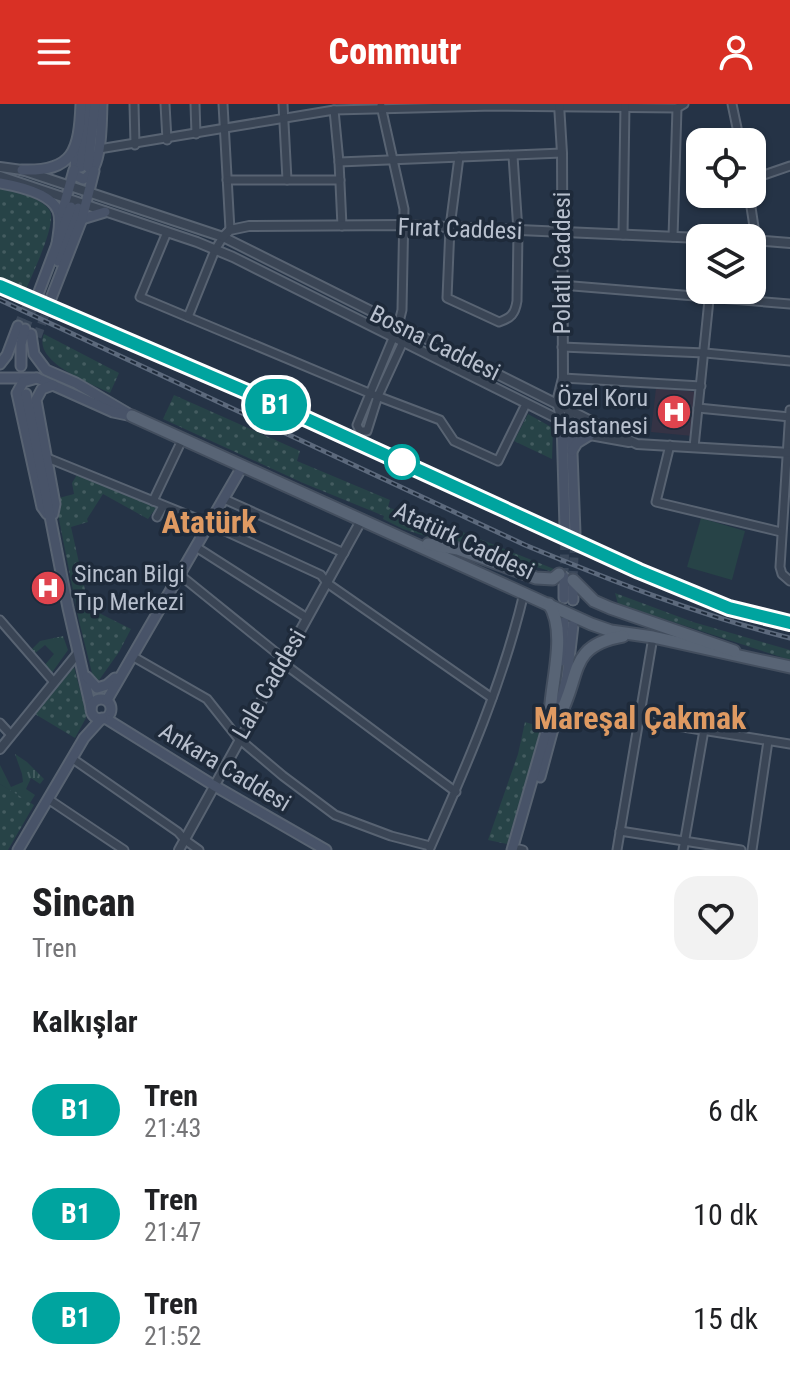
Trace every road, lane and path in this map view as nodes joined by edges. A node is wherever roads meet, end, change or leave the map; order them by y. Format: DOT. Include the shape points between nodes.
graph roads {
  1 [pos="81,104"];
  2 [pos="88,104"];
  3 [pos="95,104"];
  4 [pos="102,104"];
  5 [pos="134,104"];
  6 [pos="165,104"];
  7 [pos="195,104"];
  8 [pos="223,104"];
  9 [pos="283,104"];
  10 [pos="732,104"];
  11 [pos="494,105"];
  12 [pos="625,105"];
  13 [pos="381,106"];
  14 [pos="559,106"];
  15 [pos="680,106"];
  16 [pos="334,110"];
  17 [pos="284,119"];
  18 [pos="737,128"];
  19 [pos="224,129"];
  20 [pos="196,134"];
  21 [pos="167,140"];
  22 [pos="135,145"];
  23 [pos="99,149"];
  24 [pos="76,150"];
  25 [pos="562,153"];
  26 [pos="513,156"];
  27 [pos="459,157"];
  28 [pos="393,161"];
  29 [pos="339,162"];
  30 [pos="790,166"];
  31 [pos="0,167"];
  32 [pos="84,169"];
  33 [pos="22,170"];
  34 [pos="766,174"];
  35 [pos="0,176"];
  36 [pos="227,180"];
  37 [pos="287,180"];
  38 [pos="340,180"];
  39 [pos="0,183"];
  40 [pos="71,187"];
  41 [pos="88,193"];
  42 [pos="75,205"];
  43 [pos="105,212"];
  44 [pos="82,219"];
  45 [pos="59,224"];
  46 [pos="404,225"];
  47 [pos="342,226"];
  48 [pos="450,227"];
  49 [pos="518,231"];
  50 [pos="167,232"];
  51 [pos="562,232"];
  52 [pos="226,234"];
  53 [pos="623,235"];
  54 [pos="673,237"];
  55 [pos="686,237"];
  56 [pos="766,241"];
  57 [pos="790,243"];
  58 [pos="57,244"];
  59 [pos="215,250"];
  60 [pos="561,285"];
  61 [pos="686,293"];
  62 [pos="41,297"];
  63 [pos="766,301"];
  64 [pos="709,304"];
  65 [pos="790,304"];
  66 [pos="188,317"];
  67 [pos="402,327"];
  68 [pos="28,332"];
  69 [pos="392,338"];
  70 [pos="402,344"];
  71 [pos="562,347"];
  72 [pos="705,353"];
  73 [pos="790,361"];
  74 [pos="0,364"];
  75 [pos="21,366"];
  76 [pos="37,378"];
  77 [pos="563,378"];
  78 [pos="0,381"];
  79 [pos="53,385"];
  80 [pos="701,386"];
  81 [pos="22,394"];
  82 [pos="374,395"];
  83 [pos="557,402"];
  84 [pos="526,404"];
  85 [pos="568,408"];
  86 [pos="698,408"];
  87 [pos="790,410"];
  88 [pos="132,416"];
  89 [pos="790,417"];
  90 [pos="567,423"];
  91 [pos="590,435"];
  92 [pos="182,440"];
  93 [pos="637,444"];
  94 [pos="670,445"];
  95 [pos="694,447"];
  96 [pos="572,451"];
  97 [pos="788,453"];
  98 [pos="45,457"];
  99 [pos="242,467"];
  100 [pos="224,499"];
  101 [pos="153,501"];
  102 [pos="163,506"];
  103 [pos="157,517"];
  104 [pos="362,519"];
  105 [pos="786,519"];
  106 [pos="52,522"];
  107 [pos="210,524"];
  108 [pos="781,532"];
  109 [pos="419,544"];
  110 [pos="196,547"];
  111 [pos="344,553"];
  112 [pos="180,575"];
  113 [pos="566,577"];
  114 [pos="790,581"];
  115 [pos="327,583"];
  116 [pos="524,593"];
  117 [pos="569,599"];
  118 [pos="548,604"];
  119 [pos="307,618"];
  120 [pos="0,620"];
  121 [pos="569,624"];
  122 [pos="591,624"];
  123 [pos="631,635"];
  124 [pos="653,637"];
  125 [pos="584,651"];
  126 [pos="78,653"];
  127 [pos="132,656"];
  128 [pos="749,658"];
  129 [pos="284,659"];
  130 [pos="81,667"];
  131 [pos="790,667"];
  132 [pos="122,672"];
  133 [pos="53,681"];
  134 [pos="492,698"];
  135 [pos="107,700"];
  136 [pos="92,710"];
  137 [pos="103,718"];
  138 [pos="554,718"];
  139 [pos="639,720"];
  140 [pos="0,723"];
  141 [pos="704,730"];
  142 [pos="11,735"];
  143 [pos="84,738"];
  144 [pos="238,738"];
  145 [pos="768,741"];
  146 [pos="790,744"];
  147 [pos="0,749"];
  148 [pos="73,759"];
  149 [pos="213,785"];
  150 [pos="456,792"];
  151 [pos="48,799"];
  152 [pos="620,831"];
  153 [pos="185,840"];
  154 [pos="684,846"];
  155 [pos="430,848"];
  156 [pos="18,850"];
  157 [pos="124,850"];
  158 [pos="179,850"];
  159 [pos="199,850"];
  160 [pos="326,850"];
  161 [pos="518,850"];
  162 [pos="617,850"];
  163 [pos="741,850"];
  164 [pos="752,850"];
  1 -- 24 [label="main road"];
  2 -- 32 [label="main road"];
  3 -- 32 [label="main road"];
  4 -- 23 [label="main road"];
  5 -- 22 [label="street"];
  6 -- 21 [label="street"];
  7 -- 20 [label="street"];
  8 -- 19 [label="street"];
  9 -- 17 [label="street"];
  10 -- 18 [label="street"];
  11 -- 13 [label="street"];
  11 -- 14 [label="street"];
  12 -- 14 [label="street"];
  12 -- 15 [label="street"];
  12 -- 53 [label="street"];
  13 -- 16 [label="street"];
  13 -- 28 [label="street"];
  14 -- 25 [label="street, Polatlı Caddesi"];
  15 -- 54 [label="street"];
  16 -- 17 [label="street"];
  16 -- 29 [label="street"];
  17 -- 19 [label="street"];
  17 -- 37 [label="street"];
  19 -- 20 [label="street"];
  19 -- 36 [label="street"];
  20 -- 21 [label="street"];
  21 -- 22 [label="street"];
  22 -- 23 [label="street"];
  23 -- 32 [label="main road"];
  24 -- 32 [label="main road"];
  24 -- 33 [label="main road" via="50,169"];
  25 -- 26 [label="street"];
  25 -- 51 [label="street, Polatlı Caddesi"];
  26 -- 27 [label="street"];
  26 -- 49 [label="street"];
  27 -- 28 [label="street"];
  27 -- 48 [label="street"];
  28 -- 29 [label="street"];
  28 -- 46 [label="street"];
  29 -- 38 [label="street"];
  30 -- 34 [label="street"];
  31 -- 33 [label="street, Bosna Caddesi"];
  32 -- 40 [label="main road"];
  32 -- 41 [label="main road"];
  33 -- 40 [label="street, Bosna Caddesi"];
  35 -- 42 [label="street, Bosna Caddesi"];
  36 -- 37 [label="street"];
  36 -- 52 [label="street"];
  37 -- 38 [label="street"];
  38 -- 47 [label="street"];
  39 -- 45 [label="main road" via="50,201"];
  40 -- 41 [label="street, Bosna Caddesi"];
  40 -- 42 [label="main road"];
  41 -- 42 [label="main road"];
  41 -- 52 [label="street, Bosna Caddesi"];
  42 -- 43 [label="street, Bosna Caddesi"];
  42 -- 44 [label="main road"];
  42 -- 45 [label="main road"];
  42 -- 58 [label="main road"];
  42 -- 62 [label="main road"];
  43 -- 44 [label="main road"];
  43 -- 50 [label="street, Bosna Caddesi"];
  44 -- 62 [label="main road"];
  45 -- 58 [label="main road"];
  46 -- 47 [label="street, Fırat Caddesi"];
  46 -- 48 [label="street, Fırat Caddesi"];
  46 -- 67 [label="street"];
  47 -- 52 [label="street, Fırat Caddesi" via="249,226"];
  48 -- 49 [label="street, Fırat Caddesi"];
  48 -- 49 [label="street" via="447,298 499,322 515,312"];
  49 -- 51 [label="street, Fırat Caddesi"];
  50 -- 59 [label="street, Bosna Caddesi"];
  50 -- 66 [label="street" via="140,297"];
  51 -- 53 [label="street, Fırat Caddesi"];
  51 -- 60 [label="street, Polatlı Caddesi"];
  52 -- 59 [label="street"];
  52 -- 67 [label="street, Bosna Caddesi"];
  53 -- 54 [label="street, Fırat Caddesi"];
  54 -- 55 [label="street, Fırat Caddesi"];
  56 -- 57 [label="street"];
  58 -- 62 [label="main road"];
  59 -- 66 [label="street"];
  59 -- 69 [label="street, Bosna Caddesi"];
  60 -- 61 [label="street"];
  60 -- 71 [label="street, Polatlı Caddesi"];
  63 -- 65 [label="street"];
  64 -- 72 [label="street"];
  66 -- 82 [label="street"];
  67 -- 69 [label="street"];
  67 -- 70 [label="street"];
  67 -- 83 [label="street, Bosna Caddesi"];
  68 -- 74 [label="main road"];
  68 -- 75 [label="main road" via="21,344"];
  68 -- 88 [label="main road" via="41,365"];
  69 -- 70 [label="street, Bosna Caddesi"];
  69 -- 82 [label="street"];
  70 -- 82 [label="street"];
  70 -- 84 [label="street, Bosna Caddesi"];
  71 -- 72 [label="street"];
  71 -- 77 [label="street, Polatlı Caddesi"];
  72 -- 73 [label="street"];
  72 -- 80 [label="street"];
  76 -- 78 [label="main road"];
  76 -- 79 [label="main road"];
  76 -- 81 [label="main road" via="23,382"];
  77 -- 80 [label="street"];
  77 -- 83 [label="street, Polatlı Caddesi"];
  77 -- 85 [label="street"];
  78 -- 81 [label="main road" via="14,384"];
  79 -- 88 [label="main road"];
  79 -- 98 [label="main road" via="42,389 36,400"];
  80 -- 86 [label="street"];
  81 -- 106 [label="main road" via="42,507"];
  82 -- 84 [label="street" via="440,420 454,441 498,461"];
  83 -- 85 [label="street, Bosna Caddesi"];
  83 -- 90 [label="street, Polatlı Caddesi"];
  84 -- 90 [label="street, Bosna Caddesi"];
  85 -- 90 [label="street"];
  85 -- 93 [label="street, Bosna Caddesi"];
  86 -- 89 [label="street"];
  86 -- 95 [label="street"];
  87 -- 89 [label="street"];
  88 -- 92 [label="main road, Atatürk Caddesi"];
  89 -- 97 [label="street"];
  90 -- 91 [label="street, Bosna Caddesi"];
  90 -- 96 [label="main road"];
  90 -- 96 [label="main road" via="570,530"];
  91 -- 93 [label="street, Bosna Caddesi"];
  91 -- 96 [label="main road"];
  92 -- 99 [label="main road, Atatürk Caddesi"];
  92 -- 101 [label="street"];
  93 -- 94 [label="street, Bosna Caddesi"];
  94 -- 95 [label="street, Bosna Caddesi"];
  94 -- 108 [label="street" via="656,502"];
  95 -- 97 [label="street, Bosna Caddesi"];
  97 -- 105 [label="street"];
  98 -- 101 [label="street"];
  98 -- 106 [label="main road" via="55,504"];
  99 -- 100 [label="main road"];
  99 -- 104 [label="main road, Atatürk Caddesi"];
  100 -- 107 [label="main road"];
  100 -- 111 [label="street"];
  101 -- 102 [label="street"];
  102 -- 103 [label="street"];
  102 -- 107 [label="street"];
  104 -- 109 [label="main road, Atatürk Caddesi"];
  104 -- 111 [label="street, Lale Caddesi"];
  105 -- 108 [label="street"];
  106 -- 126 [label="main road"];
  107 -- 110 [label="main road"];
  107 -- 115 [label="street" via="321,575"];
  108 -- 114 [label="street" via="780,567"];
  109 -- 113 [label="main road" via="458,549 536,578"];
  109 -- 116 [label="main road, Atatürk Caddesi"];
  110 -- 112 [label="main road"];
  110 -- 119 [label="street"];
  111 -- 115 [label="street, Lale Caddesi"];
  112 -- 127 [label="main road"];
  112 -- 129 [label="street"];
  113 -- 117 [label="main road"];
  113 -- 128 [label="main road" via="594,601"];
  115 -- 119 [label="street, Lale Caddesi"];
  115 -- 134 [label="street"];
  116 -- 118 [label="main road, Atatürk Caddesi"];
  116 -- 134 [label="street"];
  118 -- 122 [label="main road, Atatürk Caddesi"];
  118 -- 138 [label="main road" via="558,635 550,693"];
  119 -- 129 [label="street, Lale Caddesi"];
  120 -- 133 [label="street"];
  121 -- 138 [label="main road"];
  122 -- 123 [label="main road, Atatürk Caddesi"];
  122 -- 125 [label="main road"];
  123 -- 124 [label="main road, Atatürk Caddesi"];
  123 -- 125 [label="main road"];
  124 -- 128 [label="main road, Atatürk Caddesi"];
  124 -- 139 [label="street"];
  125 -- 138 [label="main road" via="569,699"];
  126 -- 130 [label="main road"];
  126 -- 133 [label="street"];
  127 -- 132 [label="main road"];
  127 -- 144 [label="street" via="207,699"];
  128 -- 131 [label="main road, Atatürk Caddesi"];
  129 -- 144 [label="street, Lale Caddesi"];
  129 -- 150 [label="street"];
  130 -- 132 [label="main road" via="97,688"];
  130 -- 136 [label="main road"];
  132 -- 135 [label="main road"];
  133 -- 142 [label="street"];
  134 -- 150 [label="street"];
  135 -- 136 [label="main road" via="95,701"];
  135 -- 137 [label="main road" via="111,711"];
  136 -- 137 [label="main road, Ankara Caddesi"];
  136 -- 143 [label="main road"];
  137 -- 143 [label="main road"];
  137 -- 149 [label="main road, Ankara Caddesi"];
  138 -- 161 [label="main road"];
  139 -- 141 [label="street"];
  139 -- 152 [label="street"];
  140 -- 142 [label="street"];
  141 -- 145 [label="street"];
  141 -- 154 [label="street"];
  142 -- 147 [label="street"];
  143 -- 148 [label="main road"];
  144 -- 149 [label="street, Lale Caddesi"];
  144 -- 155 [label="street" via="335,815"];
  145 -- 146 [label="street"];
  145 -- 164 [label="street"];
  148 -- 151 [label="main road"];
  148 -- 153 [label="street"];
  149 -- 153 [label="street, Lale Caddesi"];
  149 -- 160 [label="main road, Ankara Caddesi"];
  150 -- 155 [label="street"];
  151 -- 156 [label="main road"];
  151 -- 157 [label="street"];
  152 -- 154 [label="street"];
  152 -- 162 [label="street"];
  153 -- 158 [label="street, Lale Caddesi"];
  153 -- 159 [label="street"];
  154 -- 163 [label="street"];
}
